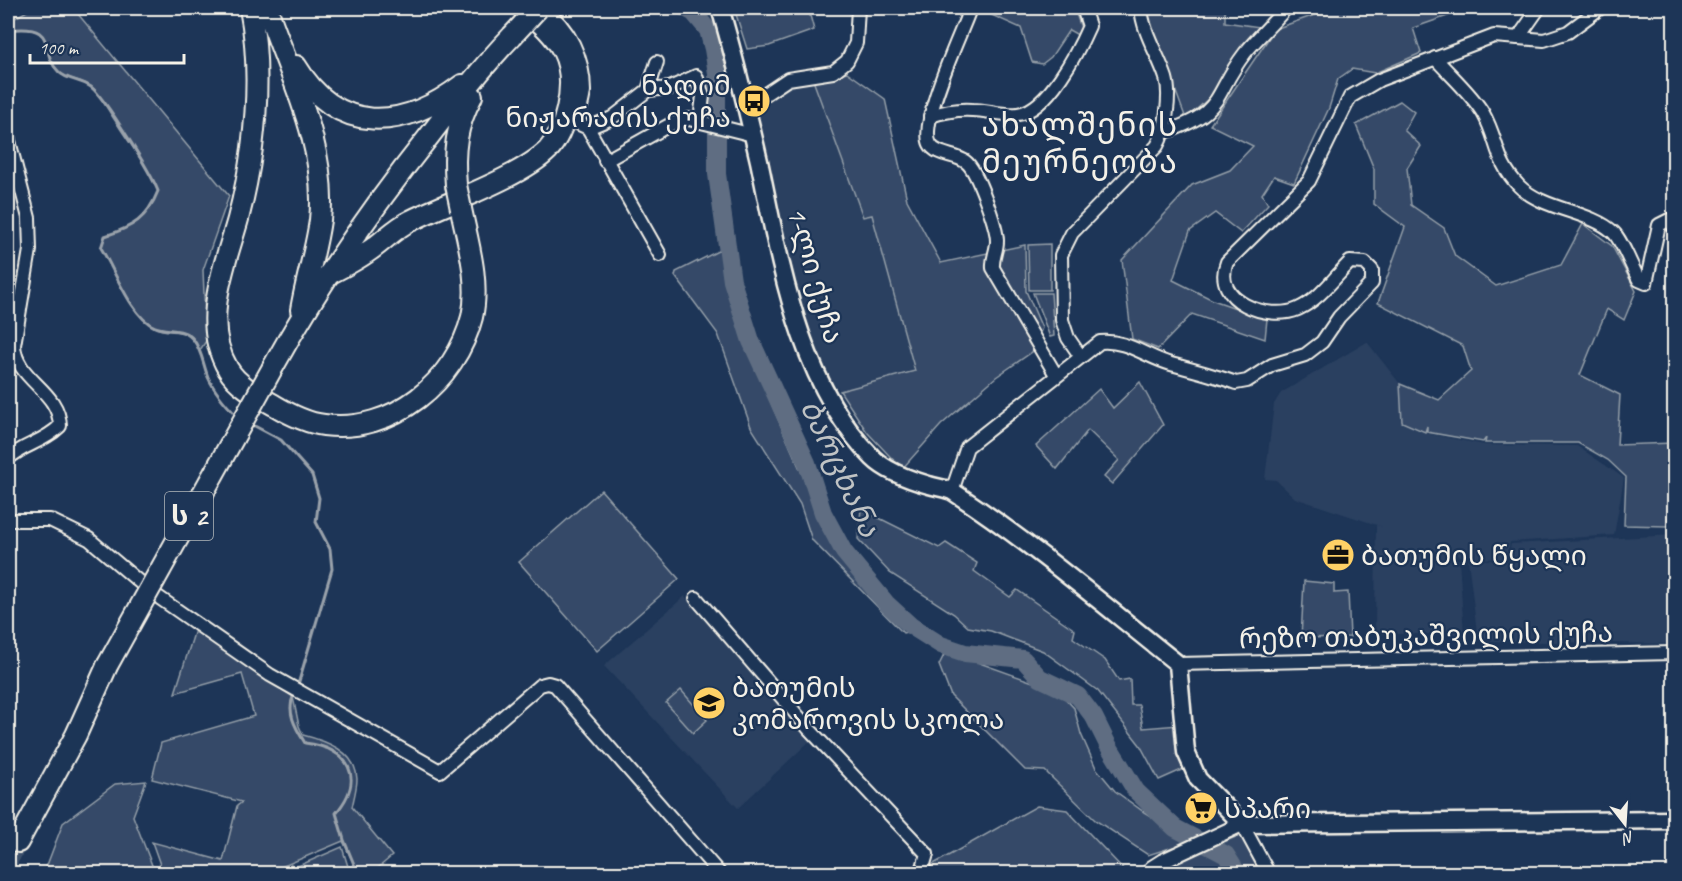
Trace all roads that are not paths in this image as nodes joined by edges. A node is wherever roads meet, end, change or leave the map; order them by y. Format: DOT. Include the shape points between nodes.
graph roads {
  1 [pos="250,8"];
  2 [pos="267,8"];
  3 [pos="523,8"];
  4 [pos="538,8"];
  5 [pos="543,8"];
  6 [pos="720,8"];
  7 [pos="858,8"];
  8 [pos="968,8"];
  9 [pos="1083,8"];
  10 [pos="1141,8"];
  11 [pos="1286,8"];
  12 [pos="1539,8"];
  13 [pos="1600,8"];
  14 [pos="277,34"];
  15 [pos="1518,38"];
  16 [pos="498,51"];
  17 [pos="1435,58"];
  18 [pos="657,62"];
  19 [pos="480,70"];
  20 [pos="648,90"];
  21 [pos="744,98"];
  22 [pos="930,116"];
  23 [pos="703,121"];
  24 [pos="588,128"];
  25 [pos="1165,132"];
  26 [pos="753,135"];
  27 [pos="8,136"];
  28 [pos="605,162"];
  29 [pos="1674,227"];
  30 [pos="660,255"];
  31 [pos="329,274"];
  32 [pos="300,318"];
  33 [pos="1081,357"];
  34 [pos="1056,375"];
  35 [pos="8,459"];
  36 [pos="952,491"];
  37 [pos="8,520"];
  38 [pos="696,598"];
  39 [pos="1674,653"];
  40 [pos="1178,664"];
  41 [pos="1674,820"];
  42 [pos="1235,827"];
  43 [pos="18,842"];
  44 [pos="720,873"];
  45 [pos="921,873"];
  46 [pos="1149,873"];
  47 [pos="1269,873"];
  1 -- 16 [label="highway, bridge" via="257,82 252,149 214,320 228,369 243,385 290,414 324,425 356,425 395,413 426,395 454,361 472,316 473,266 456,185 454,150 460,119"];
  2 -- 14 [label="highway"];
  3 -- 31 [label="highway" via="548,28 569,67 571,89 563,126 548,150 516,171 406,223 368,252"];
  4 -- 16 [label="highway, ს 2, bridge"];
  5 -- 24 [label="street" via="565,27 574,44 584,92 579,124"];
  6 -- 21 [label="main road, 1-ლი ქუჩა"];
  7 -- 21 [label="street" via="856,43 847,61 833,72 788,79 764,95"];
  8 -- 22 [label="street"];
  9 -- 22 [label="street" via="1089,26 1079,48 1036,107 1019,114 971,110"];
  10 -- 25 [label="street" via="1142,22 1167,80"];
  11 -- 25 [label="street" via="1244,55 1213,107 1194,123"];
  12 -- 15 [label="street"];
  13 -- 15 [label="street" via="1568,32 1544,40"];
  14 -- 19 [label="highway" via="309,88 328,104 376,121 412,115 446,97"];
  14 -- 32 [label="highway" via="304,111 320,189 320,220"];
  15 -- 17 [label="street" via="1494,36"];
  16 -- 19 [label="highway, ს 2"];
  17 -- 29 [label="street" via="1482,112 1500,164 1521,188 1613,232 1639,280 1646,283 1659,225 1669,220"];
  17 -- 33 [label="street" via="1378,80 1350,97 1309,181 1224,270 1224,285 1231,295 1249,306 1281,313 1307,304 1350,262 1365,263 1372,270 1372,283 1322,342 1305,355 1272,365 1247,381 1236,383 1112,341 1100,342"];
  18 -- 20 [label="street"];
  19 -- 31 [label="highway, ს 2" via="386,190"];
  20 -- 23 [label="street" via="670,88 696,76 703,96"];
  20 -- 24 [label="street" via="612,118"];
  21 -- 26 [label="main road, 1-ლი ქუჩა"];
  22 -- 34 [label="street" via="930,145 936,151 963,159 975,169 997,242 993,268"];
  23 -- 26 [label="street"];
  23 -- 28 [label="street" via="679,121"];
  24 -- 28 [label="street"];
  25 -- 33 [label="street" via="1157,146 1072,233 1061,255 1062,320"];
  26 -- 36 [label="main road, 1-ლი ქუჩა" via="795,316 832,400 874,459 896,473"];
  27 -- 35 [label="street" via="29,218 30,250 14,355 17,364 52,402 60,426 48,438 14,452"];
  28 -- 30 [label="street"];
  31 -- 32 [label="highway, ს 2"];
  32 -- 43 [label="highway, ს 2, bridge" via="107,666 76,735"];
  33 -- 34 [label="street"];
  34 -- 36 [label="street" via="967,447"];
  36 -- 40 [label="main road" via="1059,568"];
  37 -- 44 [label="street" via="50,520 89,539 151,592 285,684 440,771 540,685 555,685"];
  38 -- 45 [label="street" via="810,730 927,854"];
  39 -- 40 [label="street, რეზო თაბუკაშვილის ქუჩა"];
  40 -- 42 [label="main road" via="1186,752 1198,779"];
  41 -- 42 [label="main road"];
  42 -- 46 [label="street" via="1182,851"];
  42 -- 47 [label="street"];
}
